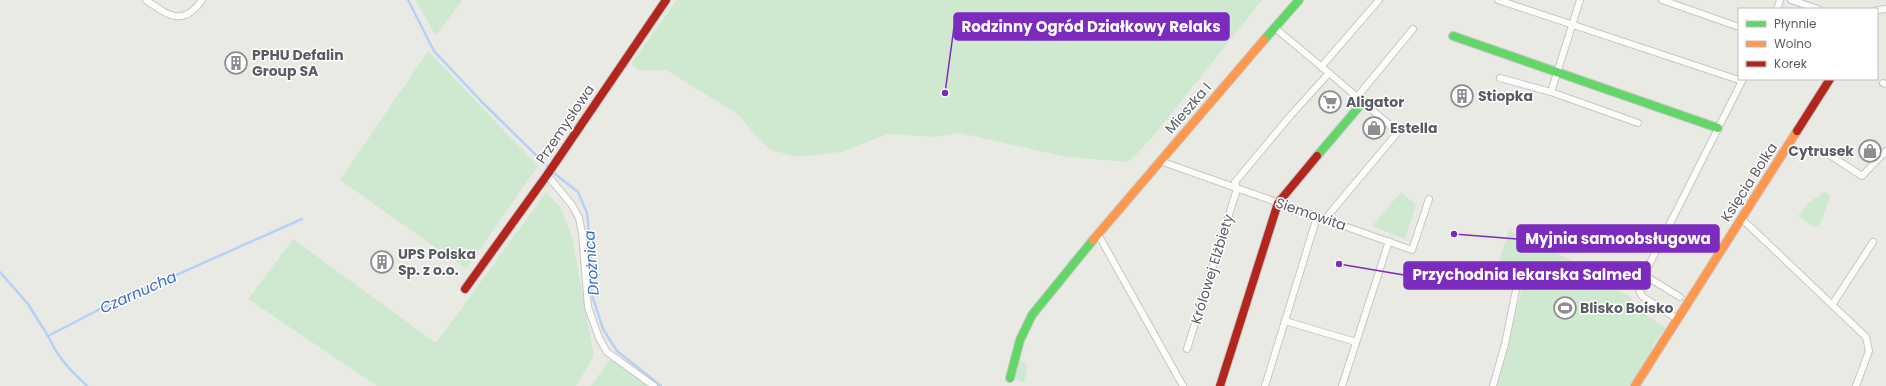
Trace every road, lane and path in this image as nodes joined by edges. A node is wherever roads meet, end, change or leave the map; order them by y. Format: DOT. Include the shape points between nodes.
graph roads {
  1 [pos="146,0"];
  2 [pos="202,0"];
  3 [pos="666,0"];
  4 [pos="1299,0"];
  5 [pos="1379,0"];
  6 [pos="1498,0"];
  7 [pos="1580,0"];
  8 [pos="1662,0"];
  9 [pos="1791,0"];
  10 [pos="1815,8"];
  11 [pos="1572,24"];
  12 [pos="1738,27"];
  13 [pos="1275,28"];
  14 [pos="1413,29"];
  15 [pos="1453,36"];
  16 [pos="1321,67"];
  17 [pos="1557,72"];
  18 [pos="1329,73"];
  19 [pos="1500,78"];
  20 [pos="1738,79"];
  21 [pos="1742,80"];
  22 [pos="1829,80"];
  23 [pos="1551,92"];
  24 [pos="1360,100"];
  25 [pos="1638,123"];
  26 [pos="1718,128"];
  27 [pos="1822,150"];
  28 [pos="1886,151"];
  29 [pos="1879,158"];
  30 [pos="1160,161"];
  31 [pos="1886,162"];
  32 [pos="547,175"];
  33 [pos="1237,189"];
  34 [pos="1429,199"];
  35 [pos="1278,203"];
  36 [pos="1317,217"];
  37 [pos="1324,219"];
  38 [pos="1742,219"];
  39 [pos="1099,236"];
  40 [pos="1389,241"];
  41 [pos="1873,242"];
  42 [pos="1644,275"];
  43 [pos="465,290"];
  44 [pos="1516,290"];
  45 [pos="1680,297"];
  46 [pos="1832,305"];
  47 [pos="1677,319"];
  48 [pos="1285,321"];
  49 [pos="1356,342"];
  50 [pos="1187,349"];
  51 [pos="1010,378"];
  52 [pos="654,386"];
  53 [pos="1184,386"];
  54 [pos="1220,386"];
  55 [pos="1265,386"];
  56 [pos="1342,386"];
  57 [pos="1493,386"];
  58 [pos="1635,386"];
  59 [pos="1856,386"];
  1 -- 2 [label="street" via="161,10 182,17 194,11"];
  3 -- 32 [label="street, Przemysłowa"];
  4 -- 13 [label="street, Mieszka I"];
  5 -- 16 [label="street"];
  6 -- 11 [label="street"];
  7 -- 11 [label="street"];
  8 -- 12 [label="street"];
  9 -- 10 [label="street"];
  11 -- 17 [label="street"];
  11 -- 20 [label="street"];
  13 -- 16 [label="street"];
  13 -- 30 [label="street, Mieszka I"];
  14 -- 24 [label="street"];
  15 -- 17 [label="street"];
  16 -- 18 [label="street"];
  17 -- 23 [label="street"];
  17 -- 26 [label="street"];
  18 -- 24 [label="street"];
  18 -- 33 [label="street, Królowej Elżbiety" via="1237,178"];
  19 -- 23 [label="street"];
  21 -- 26 [label="street"];
  22 -- 38 [label="street, Księcia Bolka"];
  23 -- 25 [label="street"];
  24 -- 35 [label="street"];
  24 -- 37 [label="street" via="1398,132"];
  26 -- 42 [label="street"];
  27 -- 29 [label="street" via="1862,176"];
  28 -- 29 [label="street"];
  29 -- 31 [label="street"];
  30 -- 33 [label="street, Siemowita"];
  30 -- 39 [label="street, Mieszka I"];
  32 -- 43 [label="street"];
  32 -- 52 [label="street, Przemysłowa" via="559,187 579,218 588,307 599,338 607,352"];
  33 -- 35 [label="street, Siemowita"];
  33 -- 50 [label="street, Królowej Elżbiety"];
  34 -- 40 [label="street, Siemowita" via="1412,250"];
  35 -- 36 [label="street, Siemowita"];
  35 -- 54 [label="street"];
  36 -- 37 [label="street, Siemowita"];
  36 -- 48 [label="street"];
  37 -- 40 [label="street, Siemowita"];
  38 -- 46 [label="street"];
  38 -- 47 [label="street, Księcia Bolka"];
  39 -- 51 [label="street, Mieszka I" via="1038,306 1026,324 1018,343"];
  39 -- 53 [label="street"];
  40 -- 49 [label="street"];
  41 -- 46 [label="street"];
  42 -- 45 [label="street"];
  42 -- 47 [label="street" via="1639,288 1643,297"];
  44 -- 57 [label="street"];
  46 -- 59 [label="street" via="1866,337 1869,344 1869,351"];
  47 -- 58 [label="street, Księcia Bolka"];
  48 -- 49 [label="street"];
  48 -- 55 [label="street"];
  49 -- 56 [label="street"];
}
